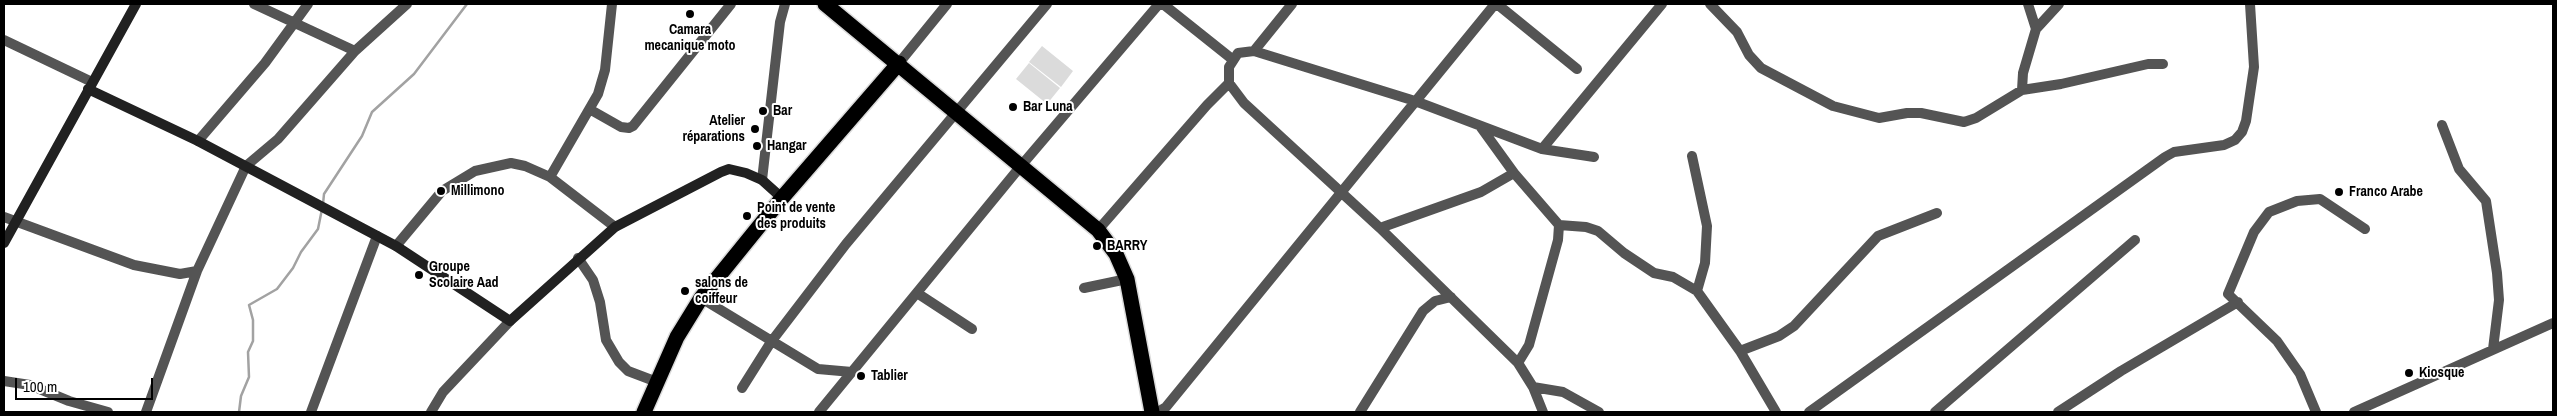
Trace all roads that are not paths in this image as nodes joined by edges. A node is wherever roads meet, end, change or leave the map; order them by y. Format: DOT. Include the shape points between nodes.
graph roads {
  1 [pos="136,4"];
  2 [pos="254,4"];
  3 [pos="308,4"];
  4 [pos="407,4"];
  5 [pos="612,4"];
  6 [pos="731,4"];
  7 [pos="785,4"];
  8 [pos="825,4"];
  9 [pos="947,4"];
  10 [pos="1047,4"];
  11 [pos="1159,4"];
  12 [pos="1163,4"];
  13 [pos="1292,4"];
  14 [pos="1496,4"];
  15 [pos="1662,4"];
  16 [pos="1710,4"];
  17 [pos="2028,4"];
  18 [pos="2059,4"];
  19 [pos="2250,4"];
  20 [pos="294,23"];
  21 [pos="2036,29"];
  22 [pos="4,40"];
  23 [pos="1254,51"];
  24 [pos="355,52"];
  25 [pos="1232,59"];
  26 [pos="899,64"];
  27 [pos="2163,64"];
  28 [pos="1577,70"];
  29 [pos="1229,83"];
  30 [pos="90,85"];
  31 [pos="2022,90"];
  32 [pos="1415,101"];
  33 [pos="591,110"];
  34 [pos="957,113"];
  35 [pos="2442,125"];
  36 [pos="1480,126"];
  37 [pos="198,141"];
  38 [pos="1542,149"];
  39 [pos="1692,156"];
  40 [pos="1594,157"];
  41 [pos="246,166"];
  42 [pos="1020,167"];
  43 [pos="1514,173"];
  44 [pos="550,177"];
  45 [pos="762,180"];
  46 [pos="1340,193"];
  47 [pos="782,198"];
  48 [pos="1937,213"];
  49 [pos="4,217"];
  50 [pos="14,222"];
  51 [pos="1559,225"];
  52 [pos="615,227"];
  53 [pos="1380,228"];
  54 [pos="2365,229"];
  55 [pos="1098,230"];
  56 [pos="377,236"];
  57 [pos="2135,240"];
  58 [pos="4,243"];
  59 [pos="396,246"];
  60 [pos="578,258"];
  61 [pos="197,271"];
  62 [pos="1127,279"];
  63 [pos="1084,288"];
  64 [pos="1697,291"];
  65 [pos="917,292"];
  66 [pos="1451,297"];
  67 [pos="701,298"];
  68 [pos="2238,302"];
  69 [pos="510,321"];
  70 [pos="2553,323"];
  71 [pos="972,329"];
  72 [pos="771,342"];
  73 [pos="2493,349"];
  74 [pos="1740,351"];
  75 [pos="1518,363"];
  76 [pos="852,372"];
  77 [pos="4,381"];
  78 [pos="657,382"];
  79 [pos="1533,386"];
  80 [pos="742,388"];
  81 [pos="108,412"];
  82 [pos="146,412"];
  83 [pos="311,412"];
  84 [pos="431,412"];
  85 [pos="644,412"];
  86 [pos="819,412"];
  87 [pos="1152,412"];
  88 [pos="1158,412"];
  89 [pos="1360,412"];
  90 [pos="1543,412"];
  91 [pos="1599,412"];
  92 [pos="1776,412"];
  93 [pos="1809,412"];
  94 [pos="1935,412"];
  95 [pos="2058,412"];
  96 [pos="2316,412"];
  97 [pos="2354,412"];
  1 -- 30 [label="street"];
  2 -- 20 [label="street"];
  3 -- 20 [label="street"];
  4 -- 24 [label="street"];
  5 -- 33 [label="street" via="605,70"];
  6 -- 33 [label="street" via="633,126 621,127"];
  7 -- 45 [label="street" via="780,22"];
  8 -- 26 [label="highway"];
  9 -- 26 [label="street"];
  10 -- 34 [label="street"];
  11 -- 42 [label="street"];
  12 -- 25 [label="street"];
  13 -- 23 [label="street"];
  14 -- 28 [label="street"];
  14 -- 32 [label="street"];
  15 -- 38 [label="street"];
  16 -- 31 [label="street" via="1737,32 1749,55 1761,68 1833,106 1879,118 1907,112 1964,122"];
  17 -- 21 [label="street"];
  18 -- 21 [label="street"];
  19 -- 93 [label="street" via="2254,67 2246,121 2235,140 2224,145 2174,152 2165,157"];
  20 -- 24 [label="street"];
  20 -- 37 [label="street" via="265,63"];
  21 -- 31 [label="street" via="2023,73"];
  22 -- 30 [label="street"];
  23 -- 25 [label="street" via="1238,53"];
  23 -- 32 [label="street"];
  24 -- 41 [label="street" via="278,139"];
  25 -- 29 [label="street"];
  26 -- 34 [label="highway"];
  26 -- 47 [label="highway"];
  27 -- 31 [label="street" via="2148,64"];
  29 -- 46 [label="street" via="1244,103"];
  29 -- 55 [label="street"];
  30 -- 37 [label="street"];
  30 -- 50 [label="street"];
  32 -- 36 [label="street"];
  32 -- 46 [label="street"];
  33 -- 44 [label="street"];
  34 -- 42 [label="highway"];
  34 -- 72 [label="street" via="846,244"];
  35 -- 73 [label="street" via="2459,169 2486,202 2499,300"];
  36 -- 38 [label="street"];
  36 -- 43 [label="street"];
  37 -- 41 [label="street"];
  38 -- 40 [label="street"];
  39 -- 64 [label="street" via="1707,226 1705,263"];
  41 -- 56 [label="street"];
  41 -- 61 [label="street"];
  42 -- 55 [label="highway"];
  42 -- 65 [label="street"];
  43 -- 51 [label="street"];
  43 -- 53 [label="street" via="1481,192"];
  44 -- 52 [label="street"];
  44 -- 59 [label="street" via="511,163 475,171 442,191"];
  45 -- 47 [label="street"];
  45 -- 52 [label="street" via="730,169"];
  46 -- 53 [label="street"];
  46 -- 88 [label="street" via="1166,407"];
  47 -- 67 [label="highway"];
  48 -- 74 [label="street" via="1878,236 1794,326 1779,336"];
  49 -- 50 [label="street"];
  50 -- 58 [label="street"];
  50 -- 61 [label="street" via="134,265 180,274"];
  51 -- 64 [label="street" via="1598,231 1654,273 1673,277"];
  51 -- 75 [label="street" via="1558,240 1529,345"];
  52 -- 60 [label="street"];
  53 -- 66 [label="street"];
  54 -- 68 [label="street" via="2320,199 2297,201 2269,212 2254,232 2228,294"];
  55 -- 62 [label="highway" via="1116,254"];
  56 -- 59 [label="street"];
  56 -- 83 [label="street"];
  57 -- 94 [label="street"];
  59 -- 69 [label="street"];
  60 -- 69 [label="street"];
  60 -- 78 [label="street" via="593,280 606,340 619,362 628,371"];
  61 -- 82 [label="street"];
  62 -- 63 [label="street"];
  62 -- 87 [label="highway"];
  64 -- 74 [label="street"];
  65 -- 71 [label="street"];
  65 -- 76 [label="street"];
  66 -- 75 [label="street"];
  66 -- 89 [label="street" via="1435,301 1423,311"];
  67 -- 72 [label="street"];
  67 -- 78 [label="highway" via="677,337"];
  68 -- 95 [label="street"];
  68 -- 96 [label="street" via="2277,341 2300,374"];
  69 -- 84 [label="street" via="443,392"];
  70 -- 73 [label="street"];
  72 -- 76 [label="street" via="818,369"];
  72 -- 80 [label="street"];
  73 -- 97 [label="street"];
  74 -- 92 [label="street"];
  75 -- 79 [label="street"];
  76 -- 86 [label="street"];
  77 -- 81 [label="street" via="30,385"];
  78 -- 85 [label="highway"];
  79 -- 90 [label="street"];
  79 -- 91 [label="street" via="1563,392"];
}
